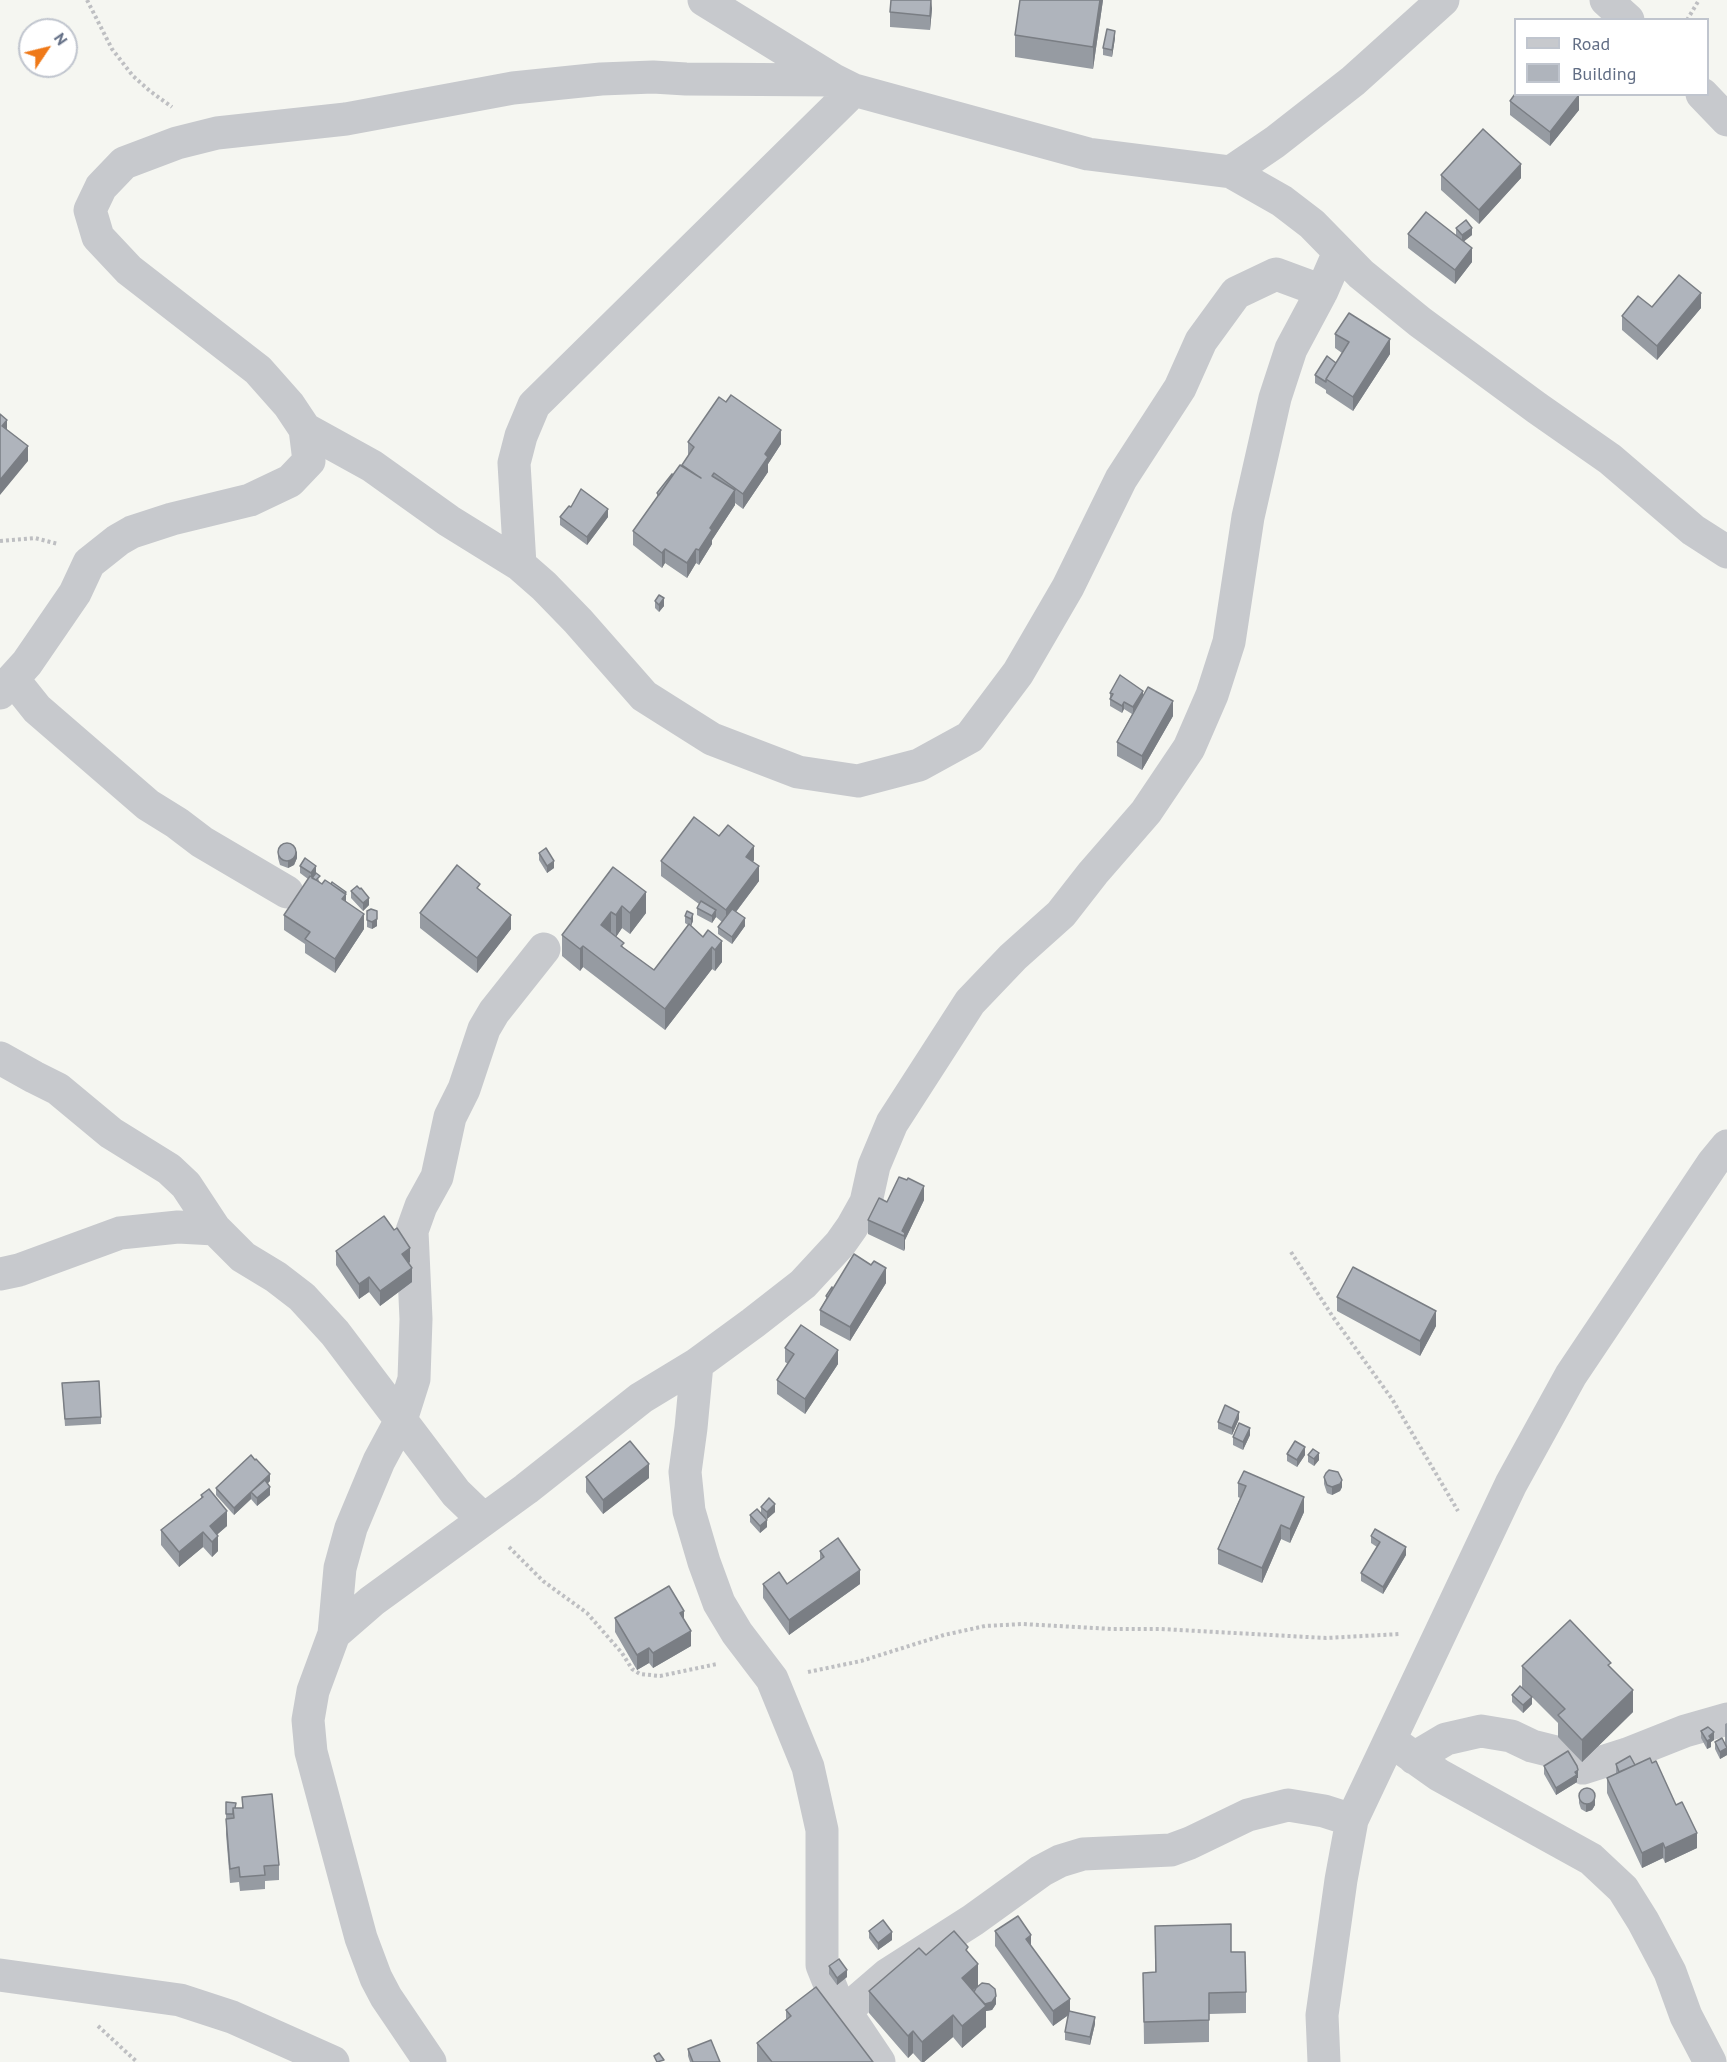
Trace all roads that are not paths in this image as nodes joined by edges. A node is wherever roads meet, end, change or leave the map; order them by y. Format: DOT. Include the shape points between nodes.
graph roads {
  1 [pos="704,0"];
  2 [pos="1443,0"];
  3 [pos="1606,0"];
  4 [pos="1626,18"];
  5 [pos="844,85"];
  6 [pos="1704,96"];
  7 [pos="1727,120"];
  8 [pos="1231,172"];
  9 [pos="1340,252"];
  10 [pos="1322,291"];
  11 [pos="305,429"];
  12 [pos="1727,552"];
  13 [pos="520,565"];
  14 [pos="6,686"];
  15 [pos="287,892"];
  16 [pos="544,949"];
  17 [pos="0,1058"];
  18 [pos="1727,1146"];
  19 [pos="215,1229"];
  20 [pos="0,1274"];
  21 [pos="697,1364"];
  22 [pos="401,1420"];
  23 [pos="483,1519"];
  24 [pos="334,1634"];
  25 [pos="1727,1719"];
  26 [pos="1402,1749"];
  27 [pos="1352,1820"];
  28 [pos="0,1975"];
  29 [pos="844,2012"];
  30 [pos="333,2062"];
  31 [pos="430,2062"];
  32 [pos="879,2062"];
  33 [pos="1324,2062"];
  34 [pos="1710,2062"];
  1 -- 5 [label="street"];
  2 -- 8 [label="street" via="1345,88"];
  3 -- 4 [label="street"];
  5 -- 8 [label="street" via="1088,154"];
  5 -- 11 [label="street" via="653,77 513,88 346,119 217,133 124,163 100,187 90,210 98,237 129,270 258,369"];
  5 -- 13 [label="street" via="534,405 514,463"];
  6 -- 7 [label="street"];
  8 -- 9 [label="street" via="1282,201"];
  9 -- 10 [label="street"];
  9 -- 12 [label="street" via="1420,322 1610,459 1693,530"];
  10 -- 13 [label="street" via="1276,274 1236,293 1201,341 1180,388 1121,479 1068,588 1018,673 970,737 919,765 858,781 798,772 712,739 644,696 578,621"];
  10 -- 21 [label="street" via="1291,349 1275,398 1248,517 1229,642 1189,748 1146,812 1061,914 1012,957 970,1002 892,1123 874,1166 866,1202 840,1244 803,1284"];
  11 -- 13 [label="street" via="372,466"];
  11 -- 14 [label="street" via="309,461 290,481 250,500 132,532 89,563 75,593 27,663"];
  14 -- 15 [label="street" via="148,805"];
  16 -- 22 [label="street" via="484,1029 450,1117 437,1177 412,1231 416,1360"];
  17 -- 19 [label="street" via="58,1089 111,1133 169,1169 186,1185"];
  18 -- 26 [label="street" via="1571,1376 1511,1485 1443,1631"];
  19 -- 20 [label="street" via="178,1227 120,1233"];
  19 -- 22 [label="street" via="243,1257 302,1297 335,1333"];
  21 -- 23 [label="street" via="641,1398"];
  21 -- 29 [label="street" via="685,1472 689,1511 719,1604 772,1679 808,1767 819,1810 823,1856 822,1965"];
  22 -- 23 [label="street" via="456,1493"];
  22 -- 24 [label="street" via="351,1528 340,1568"];
  23 -- 24 [label="street"];
  24 -- 31 [label="street" via="308,1720 311,1752 368,1958 386,1997"];
  25 -- 26 [label="street" via="1583,1768 1568,1755 1511,1736 1481,1731"];
  26 -- 27 [label="street" via="1368,1784"];
  26 -- 34 [label="street" via="1479,1799 1591,1859 1623,1889 1670,1972 1686,2016"];
  27 -- 29 [label="street" via="1288,1805 1248,1815 1171,1850 1083,1854 1060,1861 887,1975"];
  27 -- 33 [label="street" via="1322,2015"];
  28 -- 30 [label="street" via="180,2000 232,2017"];
  29 -- 32 [label="street"];
}
